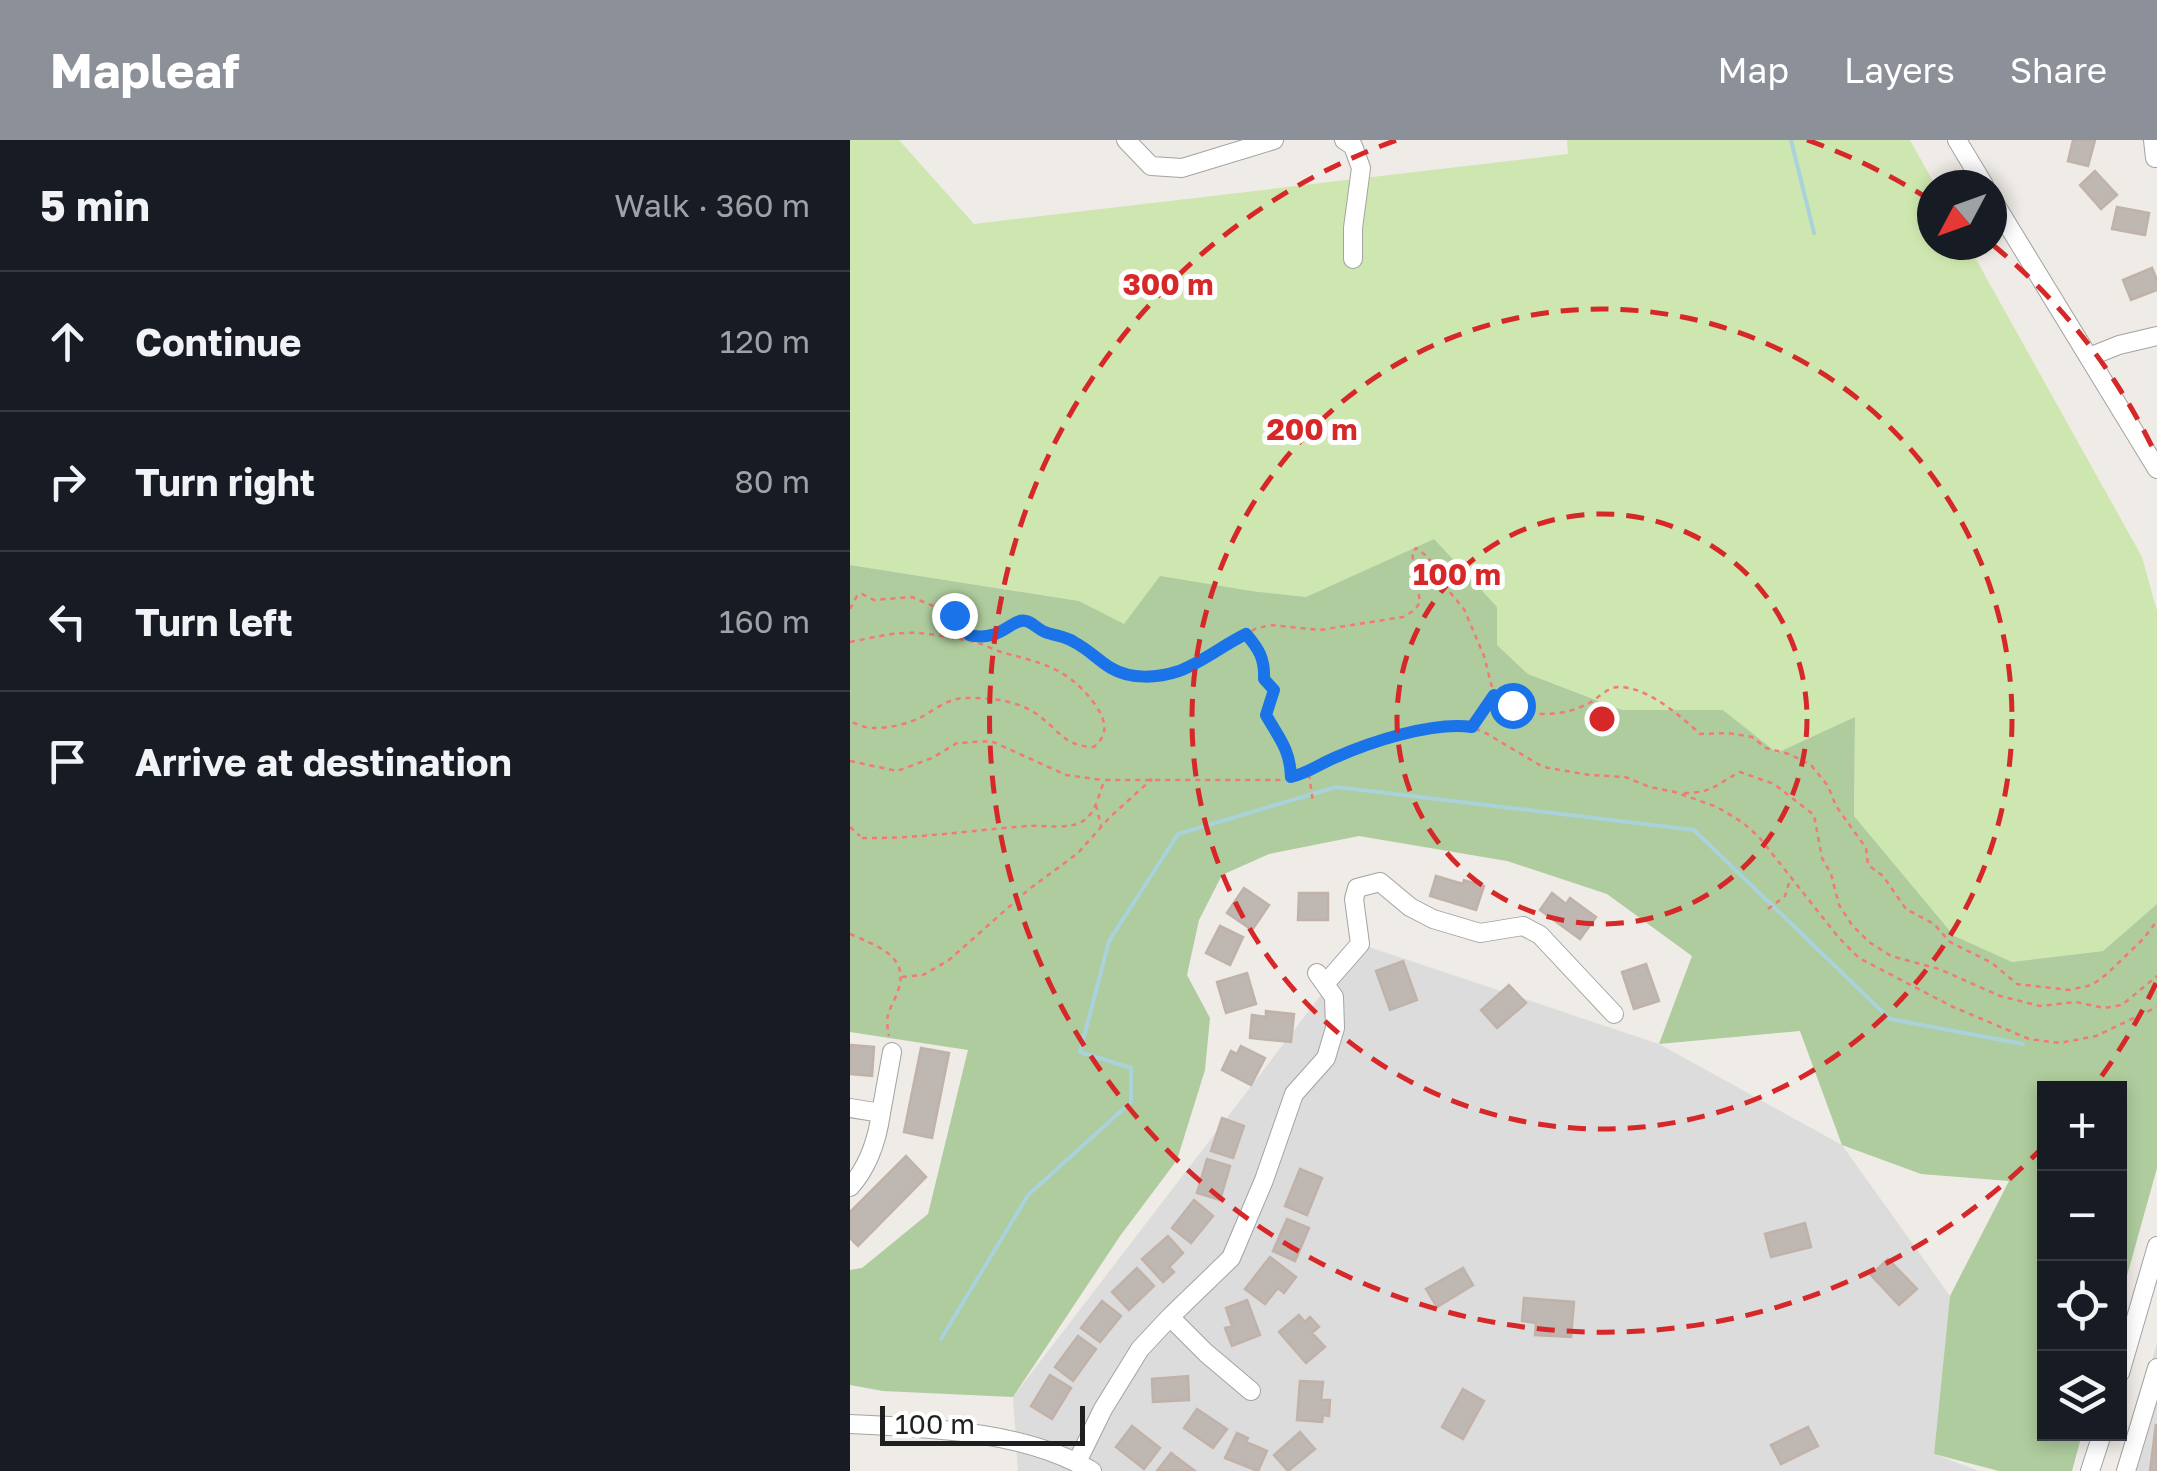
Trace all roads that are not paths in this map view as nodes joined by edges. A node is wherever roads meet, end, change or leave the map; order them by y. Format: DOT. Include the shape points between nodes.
graph roads {
  1 [pos="1126,140"];
  2 [pos="1274,140"];
  3 [pos="1344,140"];
  4 [pos="1957,140"];
  5 [pos="1975,170"];
  6 [pos="2007,223"];
  7 [pos="1354,259"];
  8 [pos="2157,336"];
  9 [pos="2089,357"];
  10 [pos="2157,469"];
  11 [pos="1614,1014"];
  12 [pos="892,1052"];
  13 [pos="850,1108"];
  14 [pos="880,1114"];
  15 [pos="850,1187"];
  16 [pos="2157,1246"];
  17 [pos="1170,1316"];
  18 [pos="2126,1351"];
  19 [pos="2157,1368"];
  20 [pos="1252,1391"];
  21 [pos="850,1424"];
  22 [pos="2100,1441"];
  23 [pos="1084,1466"];
  24 [pos="2090,1471"];
  25 [pos="2126,1471"];
  1 -- 2 [label="street" via="1151,166 1182,168"];
  3 -- 7 [label="street" via="1361,168"];
  4 -- 5 [label="street"];
  6 -- 9 [label="street"];
  8 -- 9 [label="street"];
  9 -- 10 [label="street"];
  11 -- 17 [label="street" via="1540,935 1523,926 1480,933 1433,919 1380,882 1356,888 1360,944 1321,978 1334,998 1326,1058 1294,1094 1230,1258"];
  12 -- 14 [label="street"];
  13 -- 14 [label="street"];
  14 -- 15 [label="street" via="866,1168"];
  16 -- 18 [label="street"];
  17 -- 20 [label="street"];
  17 -- 23 [label="street" via="1123,1374"];
  19 -- 25 [label="street"];
  21 -- 23 [label="street" via="992,1436"];
  22 -- 24 [label="street"];
}
